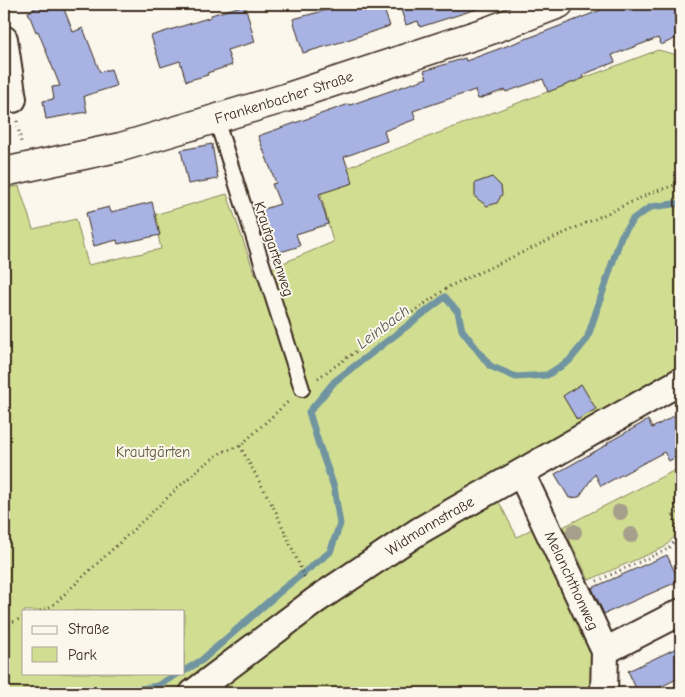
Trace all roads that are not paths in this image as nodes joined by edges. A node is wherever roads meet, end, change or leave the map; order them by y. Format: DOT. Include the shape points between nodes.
graph roads {
  1 [pos="559,4"];
  2 [pos="4,38"];
  3 [pos="13,99"];
  4 [pos="216,119"];
  5 [pos="14,170"];
  6 [pos="681,381"];
  7 [pos="302,389"];
  8 [pos="520,473"];
  9 [pos="681,612"];
  10 [pos="605,651"];
  11 [pos="193,693"];
  12 [pos="604,693"];
  1 -- 4 [label="main road, Frankenbacher Straße" via="488,31"];
  2 -- 3 [label="street"];
  4 -- 5 [label="main road, Frankenbacher Straße" via="121,147"];
  4 -- 7 [label="lane, Krautgartenweg"];
  6 -- 8 [label="street, Widmannstraße"];
  8 -- 10 [label="street, Melanchthonweg"];
  8 -- 11 [label="street, Widmannstraße" via="419,531 324,594"];
  9 -- 10 [label="street"];
  10 -- 12 [label="street, Melanchthonweg"];
}
